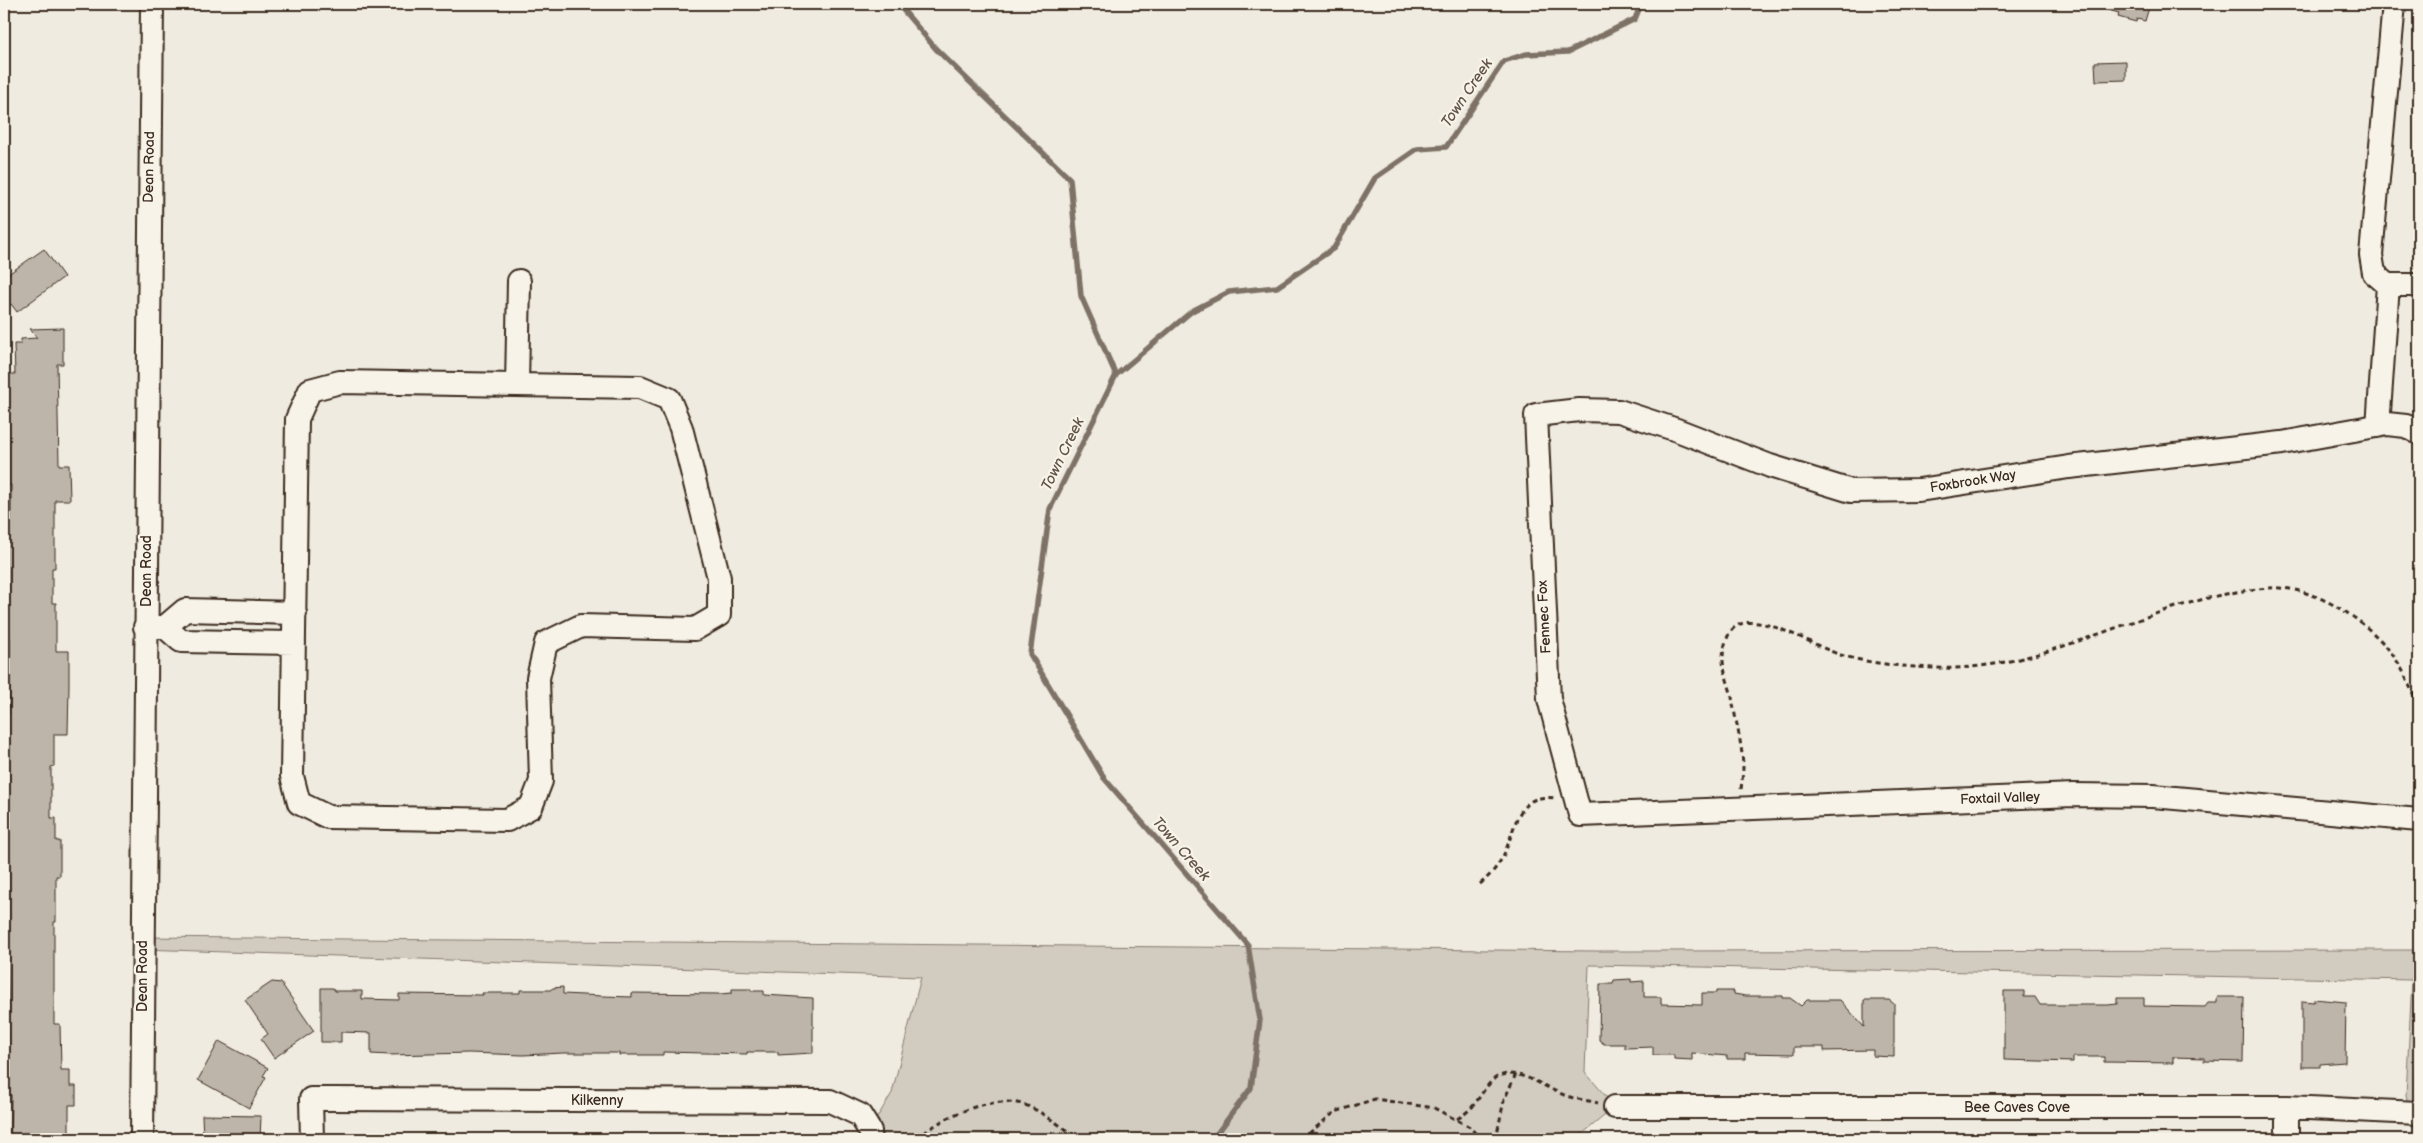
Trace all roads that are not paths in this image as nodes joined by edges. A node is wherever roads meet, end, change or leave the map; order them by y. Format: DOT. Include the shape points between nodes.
graph roads {
  1 [pos="152,4"];
  2 [pos="2394,4"];
  3 [pos="519,281"];
  4 [pos="2388,285"];
  5 [pos="2419,285"];
  6 [pos="517,385"];
  7 [pos="1536,416"];
  8 [pos="2378,426"];
  9 [pos="2419,433"];
  10 [pos="295,613"];
  11 [pos="155,627"];
  12 [pos="294,643"];
  13 [pos="1578,808"];
  14 [pos="2419,820"];
  15 [pos="1615,1107"];
  16 [pos="2287,1107"];
  17 [pos="2419,1113"];
  18 [pos="870,1131"];
  19 [pos="142,1139"];
  20 [pos="312,1139"];
  21 [pos="2287,1139"];
  1 -- 11 [label="street, Dean Road"];
  2 -- 4 [label="street" via="2371,255 2374,273"];
  3 -- 6 [label="street"];
  4 -- 5 [label="street"];
  4 -- 8 [label="street"];
  6 -- 10 [label="street" via="340,382 310,390 297,419"];
  6 -- 12 [label="street" via="640,387 669,400 682,428 719,578 720,615 695,628 581,626 546,642 538,678 541,781 531,807 507,820 328,817 299,803 292,776"];
  7 -- 8 [label="street, Foxbrook Way" via="1579,410 1619,411 1770,466 1851,491 1919,490 2069,467 2282,443"];
  7 -- 13 [label="street, Fennec Fox" via="1549,699"];
  8 -- 9 [label="street, Foxbrook Way" via="2406,426"];
  10 -- 11 [label="street" via="185,610"];
  10 -- 12 [label="street"];
  11 -- 12 [label="street" via="181,641"];
  11 -- 19 [label="street, Dean Road"];
  13 -- 14 [label="street, Foxtail Valley" via="1741,810 2074,795 2153,796"];
  15 -- 16 [label="street, Bee Caves Cove"];
  16 -- 17 [label="street, Bee Caves Cove"];
  16 -- 21 [label="street"];
  18 -- 20 [label="street, Kilkenny" via="860,1115 830,1101 312,1099"];
}
